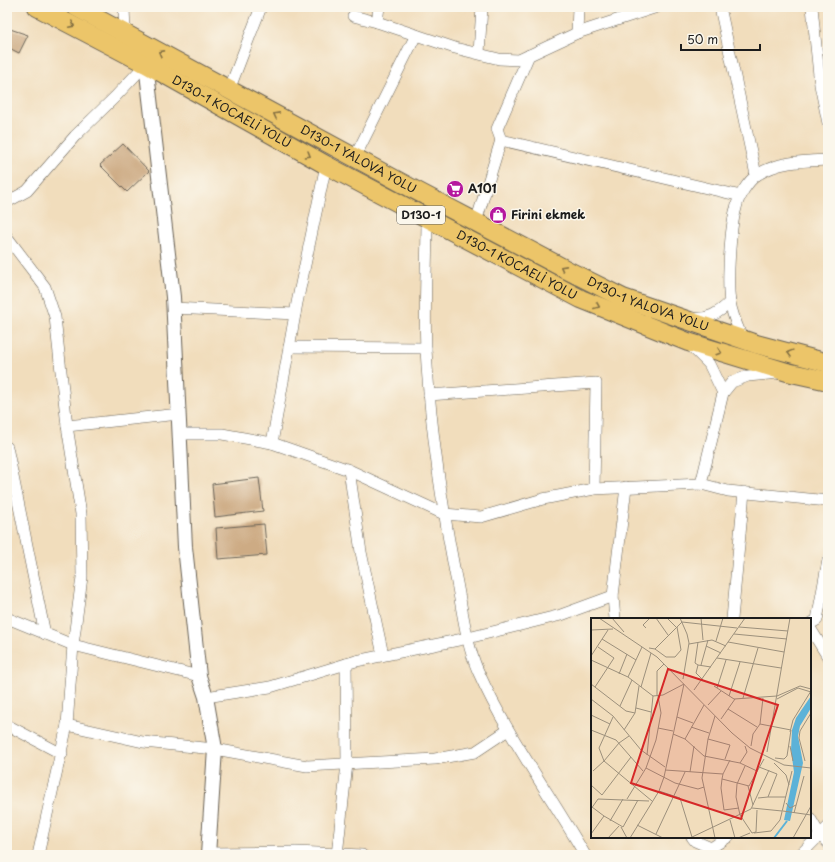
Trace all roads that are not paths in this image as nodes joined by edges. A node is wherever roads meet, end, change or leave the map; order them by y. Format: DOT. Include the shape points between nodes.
graph roads {
  1 [pos="37,7"];
  2 [pos="76,7"];
  3 [pos="124,7"];
  4 [pos="261,7"];
  5 [pos="379,7"];
  6 [pos="482,7"];
  7 [pos="578,7"];
  8 [pos="657,7"];
  9 [pos="720,7"];
  10 [pos="812,7"];
  11 [pos="353,16"];
  12 [pos="377,22"];
  13 [pos="125,33"];
  14 [pos="577,33"];
  15 [pos="416,35"];
  16 [pos="479,54"];
  17 [pos="529,55"];
  18 [pos="146,64"];
  19 [pos="229,90"];
  20 [pos="828,123"];
  21 [pos="501,140"];
  22 [pos="355,157"];
  23 [pos="828,160"];
  24 [pos="326,165"];
  25 [pos="756,175"];
  26 [pos="741,196"];
  27 [pos="7,202"];
  28 [pos="427,218"];
  29 [pos="476,222"];
  30 [pos="7,237"];
  31 [pos="730,302"];
  32 [pos="174,308"];
  33 [pos="295,314"];
  34 [pos="676,317"];
  35 [pos="743,340"];
  36 [pos="688,342"];
  37 [pos="289,347"];
  38 [pos="426,348"];
  39 [pos="787,372"];
  40 [pos="827,372"];
  41 [pos="723,393"];
  42 [pos="430,395"];
  43 [pos="179,414"];
  44 [pos="67,426"];
  45 [pos="180,434"];
  46 [pos="272,443"];
  47 [pos="7,447"];
  48 [pos="349,470"];
  49 [pos="701,484"];
  50 [pos="626,487"];
  51 [pos="594,489"];
  52 [pos="744,492"];
  53 [pos="828,501"];
  54 [pos="444,514"];
  55 [pos="828,560"];
  56 [pos="613,596"];
  57 [pos="7,618"];
  58 [pos="615,618"];
  59 [pos="732,618"];
  60 [pos="811,623"];
  61 [pos="811,630"];
  62 [pos="45,634"];
  63 [pos="468,638"];
  64 [pos="74,645"];
  65 [pos="383,655"];
  66 [pos="828,657"];
  67 [pos="346,664"];
  68 [pos="199,676"];
  69 [pos="206,697"];
  70 [pos="7,725"];
  71 [pos="67,725"];
  72 [pos="508,730"];
  73 [pos="215,749"];
  74 [pos="62,754"];
  75 [pos="347,764"];
  76 [pos="811,819"];
  77 [pos="825,835"];
  78 [pos="693,838"];
  79 [pos="726,838"];
  80 [pos="209,854"];
  81 [pos="337,854"];
  82 [pos="38,855"];
  83 [pos="362,855"];
  84 [pos="585,855"];
  85 [pos="800,855"];
  1 -- 18 [label="highway, D130-1 KOCAELİ YOLU / D130-1, one-way"];
  2 -- 13 [label="highway, D130-1 YALOVA YOLU / D130-1"];
  3 -- 13 [label="street"];
  4 -- 19 [label="street"];
  5 -- 12 [label="street"];
  6 -- 16 [label="street"];
  7 -- 14 [label="street"];
  8 -- 14 [label="street"];
  9 -- 25 [label="street"];
  10 -- 20 [label="street" via="820,85"];
  11 -- 12 [label="street"];
  12 -- 15 [label="street"];
  19 -- 13 [label="highway, D130-1 YALOVA YOLU / D130-1, one-way"];
  14 -- 17 [label="street"];
  15 -- 16 [label="street"];
  15 -- 22 [label="street"];
  16 -- 17 [label="street" via="519,60"];
  17 -- 21 [label="street" via="497,129"];
  18 -- 24 [label="highway, D130-1 KOCAELİ YOLU / D130-1, one-way"];
  18 -- 27 [label="street" via="116,98 75,136 27,191"];
  18 -- 32 [label="street"];
  22 -- 19 [label="highway, D130-1 YALOVA YOLU / D130-1, one-way"];
  21 -- 26 [label="street"];
  21 -- 29 [label="street"];
  22 -- 29 [label="highway, D130-1 YALOVA YOLU / D130-1"];
  23 -- 25 [label="street" via="798,161 774,166"];
  24 -- 28 [label="highway, D130-1 KOCAELİ YOLU / D130-1"];
  24 -- 33 [label="street"];
  25 -- 26 [label="street"];
  26 -- 31 [label="street" via="736,207 730,256"];
  28 -- 36 [label="highway, D130-1 KOCAELİ YOLU / D130-1, one-way" via="581,299"];
  28 -- 38 [label="street"];
  34 -- 29 [label="highway, D130-1 YALOVA YOLU / D130-1, one-way" via="623,298"];
  30 -- 44 [label="street" via="45,287 55,317"];
  31 -- 34 [label="street" via="720,312 709,317"];
  31 -- 35 [label="street"];
  32 -- 33 [label="street"];
  32 -- 43 [label="street"];
  33 -- 37 [label="street"];
  34 -- 35 [label="highway, D130-1 YALOVA YOLU / D130-1"];
  40 -- 35 [label="highway, D130-1 YALOVA YOLU / D130-1, one-way"];
  36 -- 39 [label="highway, D130-1 KOCAELİ YOLU / D130-1, one-way"];
  36 -- 41 [label="street" via="709,364"];
  37 -- 38 [label="street"];
  37 -- 46 [label="street"];
  38 -- 42 [label="street"];
  39 -- 40 [label="highway, D130-1 KOCAELİ YOLU / D130-1"];
  39 -- 41 [label="street" via="748,376 732,382"];
  41 -- 49 [label="street"];
  42 -- 51 [label="street" via="596,383"];
  42 -- 54 [label="street"];
  43 -- 44 [label="street"];
  43 -- 45 [label="street"];
  44 -- 64 [label="street" via="81,514 82,577"];
  45 -- 46 [label="street" via="222,434"];
  45 -- 68 [label="street" via="185,547"];
  46 -- 48 [label="street"];
  47 -- 62 [label="street"];
  48 -- 54 [label="street"];
  48 -- 65 [label="street" via="360,552"];
  49 -- 50 [label="street"];
  49 -- 52 [label="street"];
  50 -- 51 [label="street"];
  50 -- 56 [label="street"];
  51 -- 54 [label="street" via="543,499 481,517"];
  52 -- 53 [label="street"];
  52 -- 59 [label="street"];
  54 -- 63 [label="street"];
  55 -- 60 [label="street" via="817,620"];
  56 -- 58 [label="street"];
  56 -- 63 [label="street" via="561,615"];
  57 -- 62 [label="street"];
  61 -- 66 [label="street"];
  62 -- 64 [label="street"];
  63 -- 65 [label="street"];
  63 -- 72 [label="street" via="478,670"];
  64 -- 68 [label="street"];
  64 -- 71 [label="street"];
  65 -- 67 [label="street"];
  67 -- 69 [label="street" via="270,688"];
  67 -- 75 [label="street"];
  68 -- 69 [label="street"];
  69 -- 73 [label="street"];
  70 -- 74 [label="street"];
  71 -- 73 [label="street" via="143,742"];
  71 -- 74 [label="street"];
  72 -- 75 [label="street" via="475,752 435,759"];
  72 -- 84 [label="street"];
  73 -- 75 [label="street" via="307,766"];
  73 -- 80 [label="street"];
  74 -- 82 [label="street"];
  75 -- 81 [label="street"];
  76 -- 77 [label="street"];
  77 -- 85 [label="street"];
  78 -- 79 [label="street" via="711,848"];
  80 -- 81 [label="street"];
  81 -- 83 [label="street"];
}
